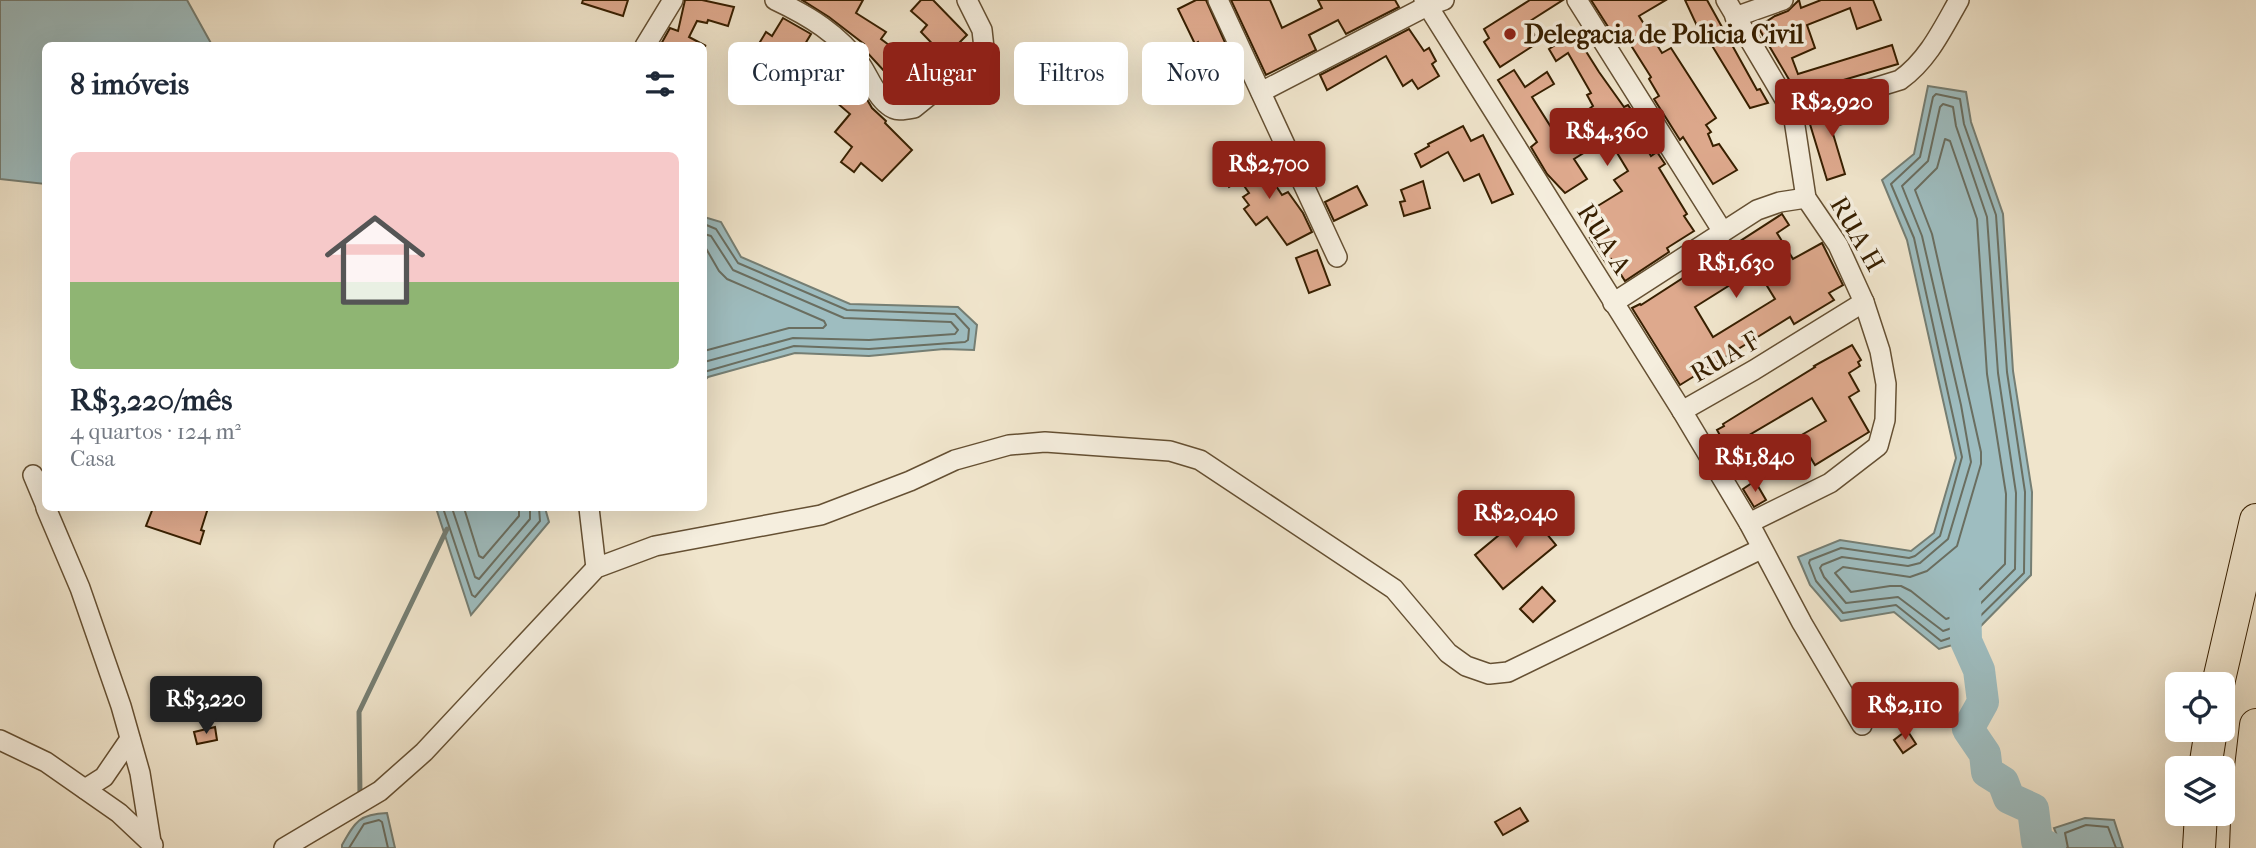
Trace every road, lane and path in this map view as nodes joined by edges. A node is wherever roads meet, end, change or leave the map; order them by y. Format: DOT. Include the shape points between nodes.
graph roads {
  1 [pos="673,0"];
  2 [pos="775,0"];
  3 [pos="967,0"];
  4 [pos="1218,0"];
  5 [pos="1577,0"];
  6 [pos="1783,0"];
  7 [pos="1959,0"];
  8 [pos="1432,2"];
  9 [pos="1730,9"];
  10 [pos="647,42"];
  11 [pos="1261,92"];
  12 [pos="1793,113"];
  13 [pos="1806,198"];
  14 [pos="1723,232"];
  15 [pos="1337,257"];
  16 [pos="1864,302"];
  17 [pos="1613,303"];
  18 [pos="1682,411"];
  19 [pos="33,475"];
  20 [pos="42,497"];
  21 [pos="48,511"];
  22 [pos="589,511"];
  23 [pos="2256,520"];
  24 [pos="1749,523"];
  25 [pos="1761,549"];
  26 [pos="596,568"];
  27 [pos="2221,672"];
  28 [pos="1862,725"];
  29 [pos="2256,725"];
  30 [pos="130,739"];
  31 [pos="0,740"];
  32 [pos="85,789"];
  33 [pos="2200,826"];
  34 [pos="154,845"];
  35 [pos="284,848"];
  36 [pos="2199,848"];
  37 [pos="2246,848"];
  1 -- 10 [label="street"];
  2 -- 3 [label="street" via="838,37 885,103 902,111 914,108 984,48"];
  4 -- 11 [label="street"];
  5 -- 14 [label="street"];
  6 -- 9 [label="street"];
  7 -- 12 [label="street" via="1928,53 1900,80"];
  8 -- 11 [label="street"];
  8 -- 17 [label="street, RUA A"];
  9 -- 12 [label="street, RUA H"];
  11 -- 15 [label="street"];
  12 -- 13 [label="street, RUA H"];
  13 -- 14 [label="street" via="1757,210"];
  13 -- 16 [label="street, RUA H" via="1838,244"];
  14 -- 17 [label="street"];
  16 -- 18 [label="street, RUA F"];
  16 -- 24 [label="street, RUA H" via="1886,384 1885,421 1878,446 1830,483"];
  17 -- 18 [label="street, RUA A"];
  18 -- 24 [label="street, RUA A"];
  19 -- 20 [label="street"];
  21 -- 30 [label="street" via="80,588"];
  22 -- 26 [label="street"];
  23 -- 27 [label="highway"];
  24 -- 25 [label="street, RUA A"];
  25 -- 26 [label="street" via="1508,672 1489,674 1448,653 1394,589 1200,460 1170,451 1045,442 1009,445 955,460 821,515 655,546"];
  25 -- 28 [label="street, RUA A"];
  26 -- 35 [label="street" via="424,752 380,791"];
  29 -- 37 [label="highway"];
  30 -- 32 [label="street" via="104,777"];
  30 -- 34 [label="street"];
  31 -- 32 [label="street" via="46,762"];
  32 -- 34 [label="street"];
  33 -- 36 [label="highway"];
}
